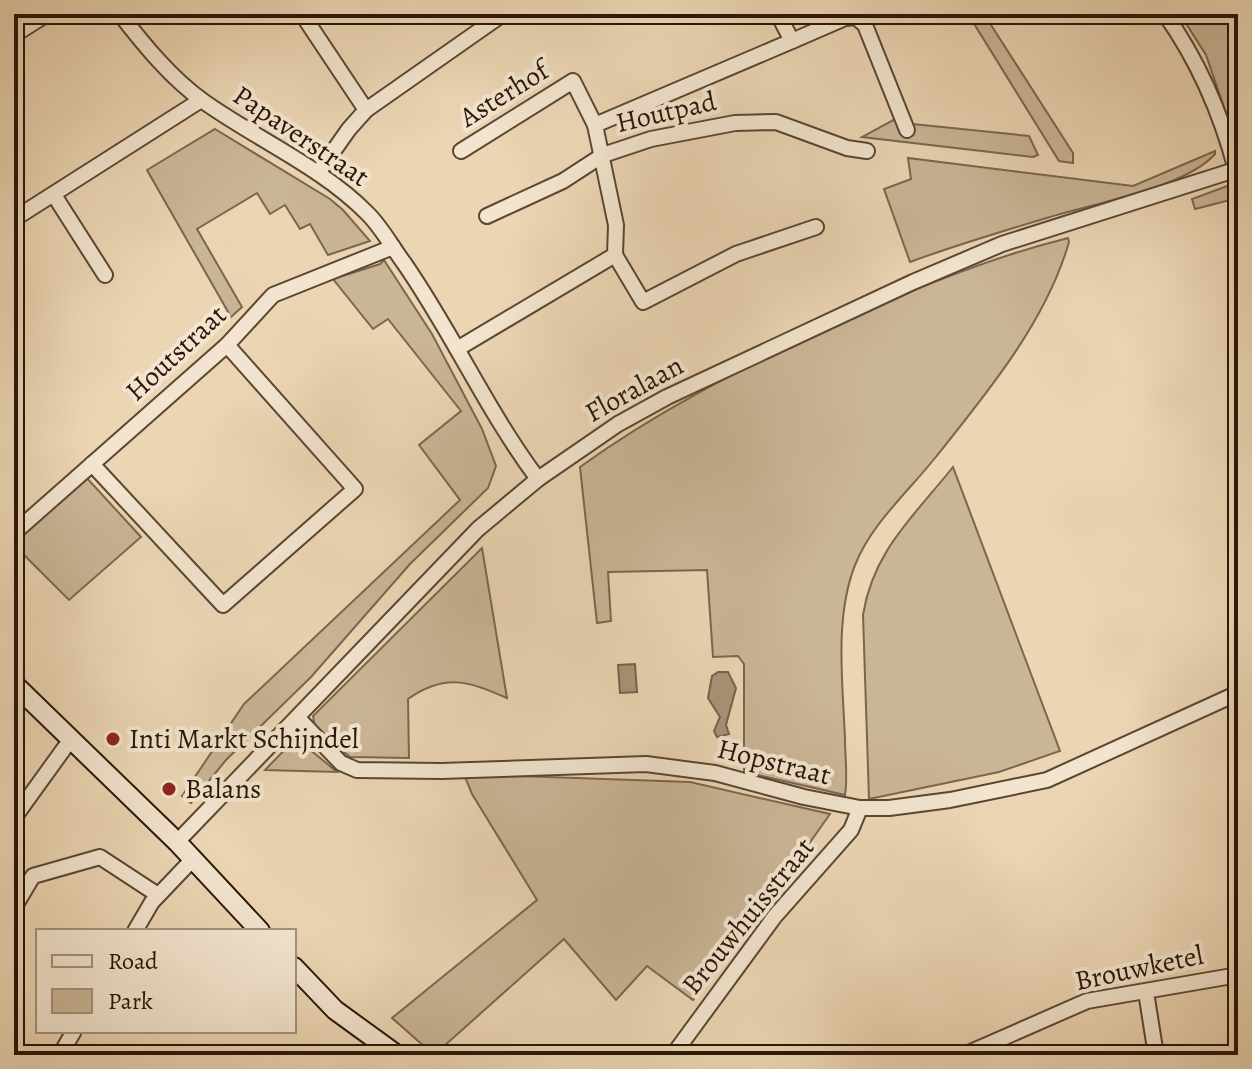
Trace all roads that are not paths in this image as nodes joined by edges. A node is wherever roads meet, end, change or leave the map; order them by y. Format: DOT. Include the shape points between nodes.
graph roads {
  1 [pos="47,14"];
  2 [pos="120,14"];
  3 [pos="302,14"];
  4 [pos="778,14"];
  5 [pos="1165,14"];
  6 [pos="493,17"];
  7 [pos="14,35"];
  8 [pos="792,41"];
  9 [pos="201,100"];
  10 [pos="366,110"];
  11 [pos="595,125"];
  12 [pos="907,130"];
  13 [pos="461,151"];
  14 [pos="867,151"];
  15 [pos="603,155"];
  16 [pos="1237,170"];
  17 [pos="318,173"];
  18 [pos="54,195"];
  19 [pos="487,216"];
  20 [pos="14,219"];
  21 [pos="816,227"];
  22 [pos="393,247"];
  23 [pos="615,255"];
  24 [pos="105,275"];
  25 [pos="227,345"];
  26 [pos="457,349"];
  27 [pos="92,464"];
  28 [pos="538,479"];
  29 [pos="14,533"];
  30 [pos="14,684"];
  31 [pos="1238,693"];
  32 [pos="298,718"];
  33 [pos="71,739"];
  34 [pos="860,808"];
  35 [pos="14,818"];
  36 [pos="177,842"];
  37 [pos="193,859"];
  38 [pos="158,895"];
  39 [pos="14,908"];
  40 [pos="136,929"];
  41 [pos="258,929"];
  42 [pos="296,969"];
  43 [pos="1238,975"];
  44 [pos="1146,992"];
  45 [pos="73,1033"];
  46 [pos="60,1055"];
  47 [pos="397,1055"];
  48 [pos="673,1055"];
  49 [pos="964,1055"];
  50 [pos="1156,1055"];
  1 -- 7 [label="street"];
  2 -- 9 [label="street, Papaverstraat" via="148,50"];
  3 -- 10 [label="street"];
  4 -- 8 [label="street"];
  5 -- 16 [label="street" via="1189,48"];
  6 -- 10 [label="street"];
  8 -- 11 [label="street"];
  8 -- 12 [label="street" via="856,17 865,25"];
  9 -- 17 [label="street, Papaverstraat"];
  9 -- 18 [label="street"];
  10 -- 17 [label="street"];
  11 -- 13 [label="street, Asterhof" via="573,81"];
  11 -- 15 [label="street"];
  14 -- 15 [label="street, Houtpad" via="790,125 761,121 651,139"];
  15 -- 19 [label="street, Houtpad" via="563,181"];
  15 -- 23 [label="street" via="616,225"];
  16 -- 28 [label="street, Floralaan" via="1002,244 913,282 667,397"];
  17 -- 22 [label="street, Papaverstraat" via="368,214"];
  18 -- 20 [label="street"];
  18 -- 24 [label="street"];
  21 -- 23 [label="street" via="736,254 643,302"];
  22 -- 25 [label="street, Houtstraat" via="273,295"];
  22 -- 26 [label="street, Papaverstraat"];
  23 -- 26 [label="street"];
  25 -- 27 [label="street, Houtstraat"];
  25 -- 27 [label="street" via="355,489 223,605"];
  26 -- 28 [label="street, Papaverstraat"];
  27 -- 29 [label="street, Houtstraat"];
  28 -- 32 [label="street, Floralaan" via="478,529"];
  30 -- 33 [label="street"];
  31 -- 34 [label="street, Hopstraat" via="1047,780 950,800"];
  32 -- 34 [label="street, Hopstraat" via="341,763 357,770 646,764 715,773"];
  32 -- 36 [label="street, Floralaan"];
  33 -- 35 [label="street"];
  33 -- 36 [label="street"];
  34 -- 48 [label="street, Brouwhuisstraat" via="851,830 775,916"];
  36 -- 37 [label="street"];
  37 -- 38 [label="street"];
  37 -- 41 [label="street"];
  38 -- 39 [label="street" via="100,857 33,876"];
  38 -- 40 [label="street"];
  42 -- 47 [label="street" via="335,1010"];
  43 -- 44 [label="street, Brouwketel"];
  44 -- 49 [label="street, Brouwketel" via="1087,1001"];
  44 -- 50 [label="street"];
  45 -- 46 [label="street"];
}
